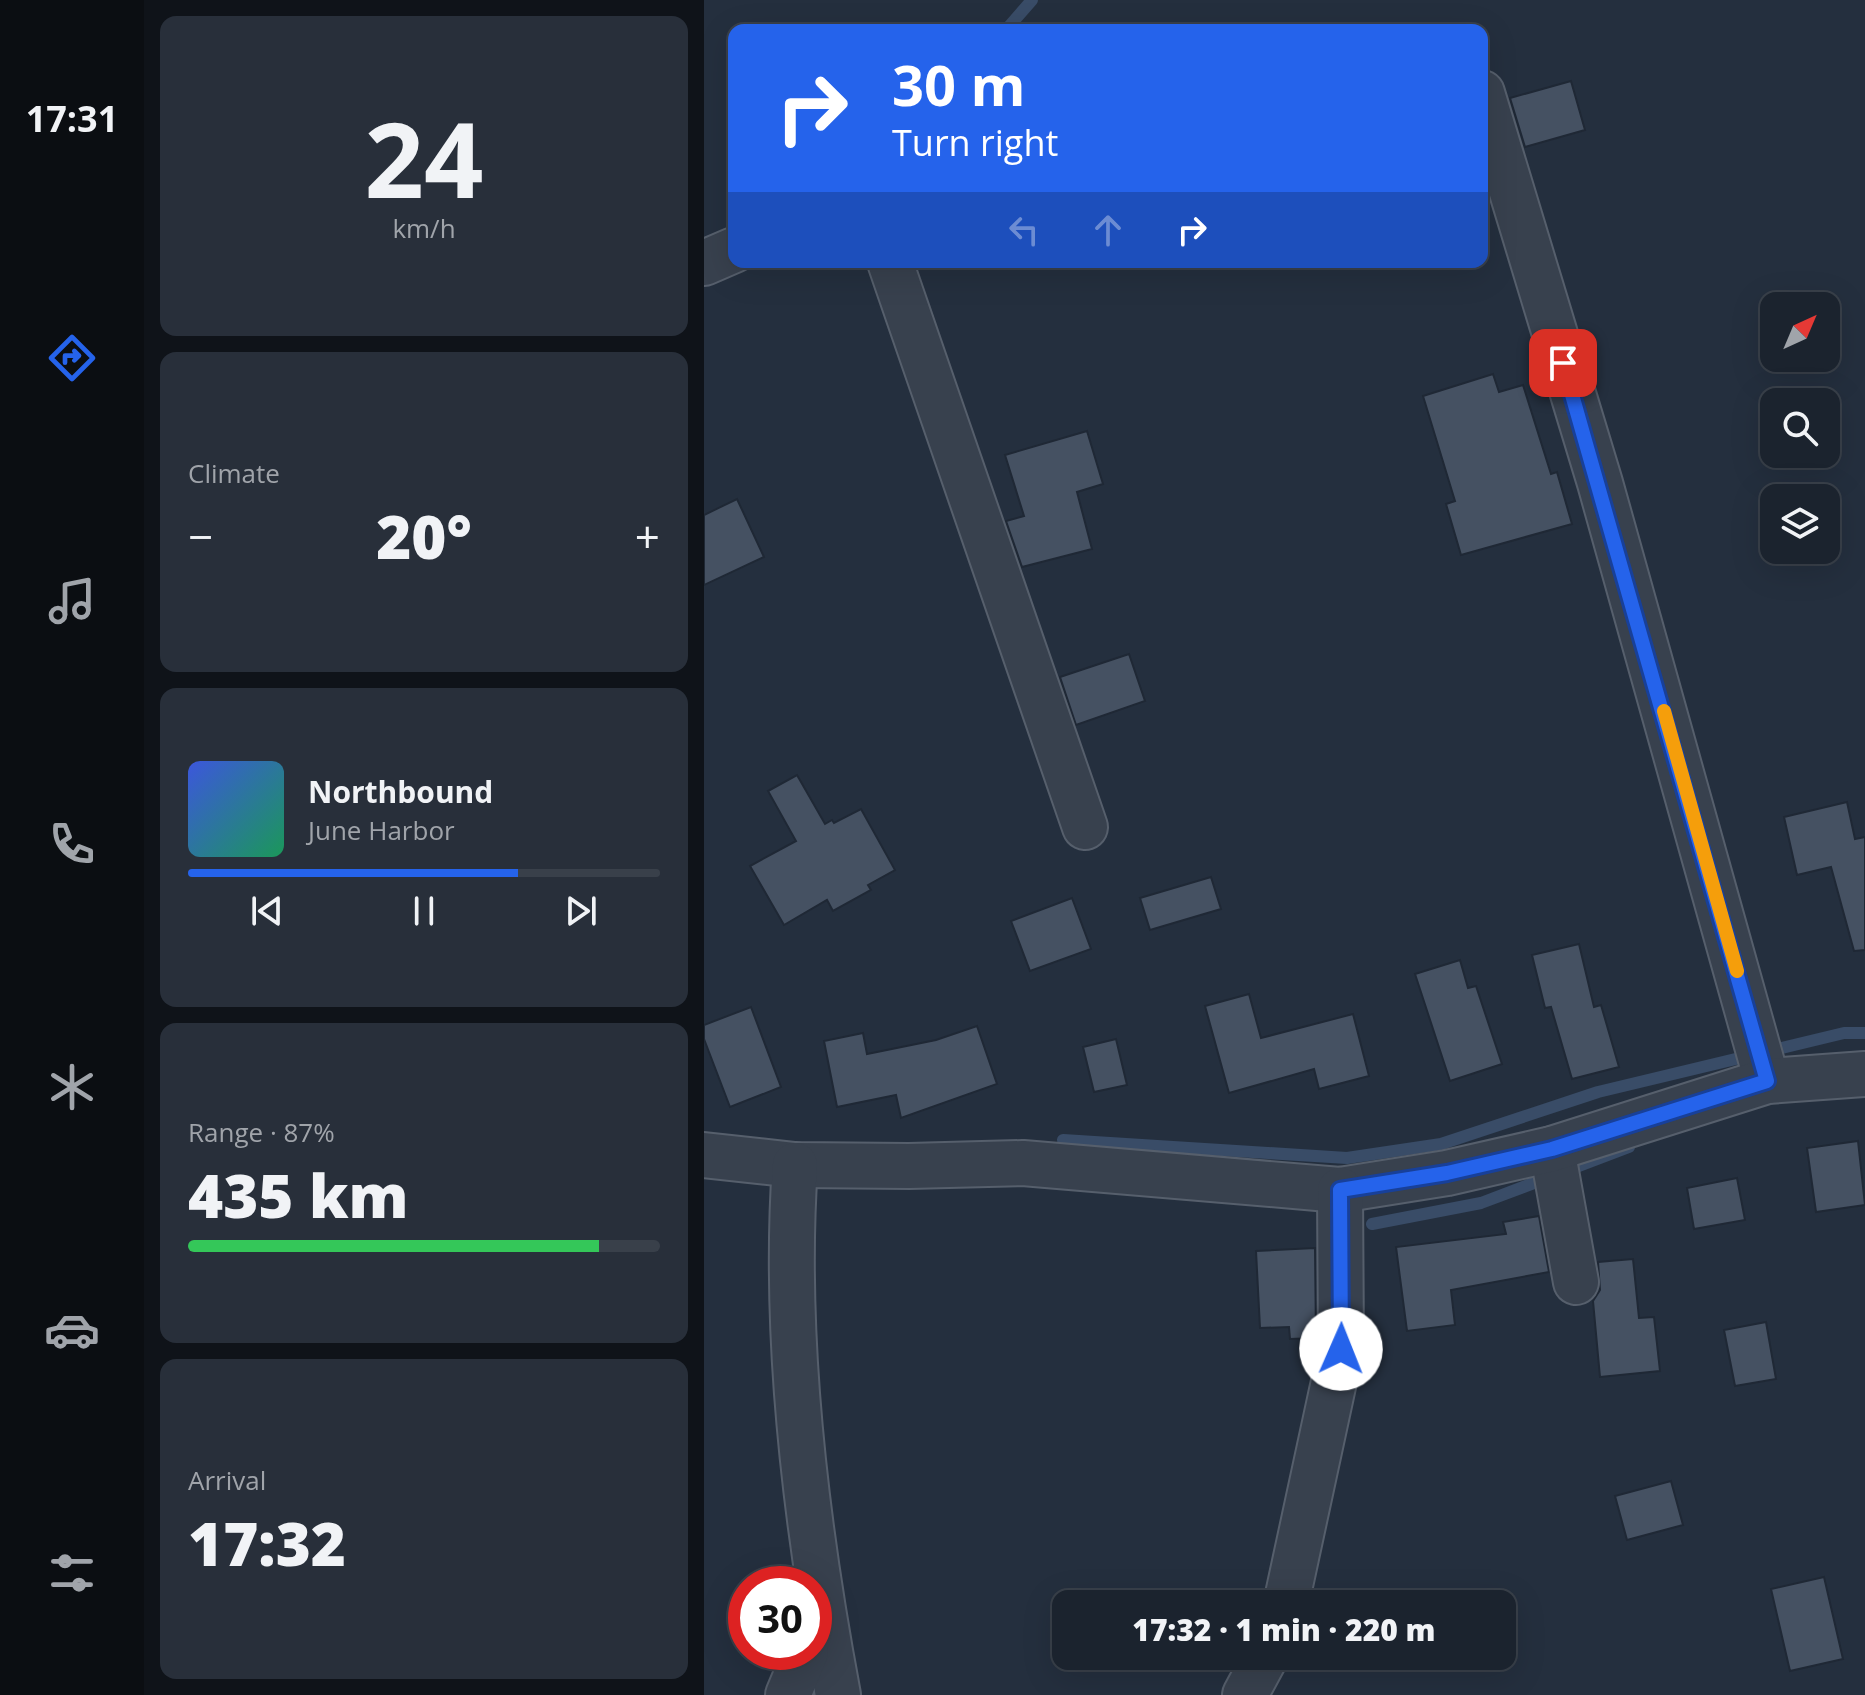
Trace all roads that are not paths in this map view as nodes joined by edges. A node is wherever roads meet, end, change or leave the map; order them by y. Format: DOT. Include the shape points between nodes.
graph roads {
  1 [pos="1488,113"];
  2 [pos="728,253"];
  3 [pos="704,263"];
  4 [pos="892,268"];
  5 [pos="1085,827"];
  6 [pos="1763,1062"];
  7 [pos="1865,1074"];
  8 [pos="704,1155"];
  9 [pos="795,1165"];
  10 [pos="1556,1169"];
  11 [pos="1340,1190"];
  12 [pos="1576,1282"];
  13 [pos="813,1566"];
  14 [pos="1289,1590"];
  15 [pos="798,1670"];
  16 [pos="831,1670"];
  17 [pos="1258,1670"];
  18 [pos="788,1695"];
  19 [pos="838,1695"];
  20 [pos="1245,1695"];
  1 -- 6 [label="street" via="1600,483"];
  2 -- 3 [label="street"];
  4 -- 5 [label="street"];
  6 -- 7 [label="street"];
  6 -- 10 [label="street"];
  8 -- 9 [label="street"];
  9 -- 11 [label="street" via="1023,1163"];
  9 -- 13 [label="street" via="791,1308"];
  10 -- 11 [label="street" via="1447,1173"];
  10 -- 12 [label="street"];
  11 -- 14 [label="street" via="1341,1349"];
  15 -- 18 [label="street"];
  16 -- 19 [label="street"];
  17 -- 20 [label="street"];
}
